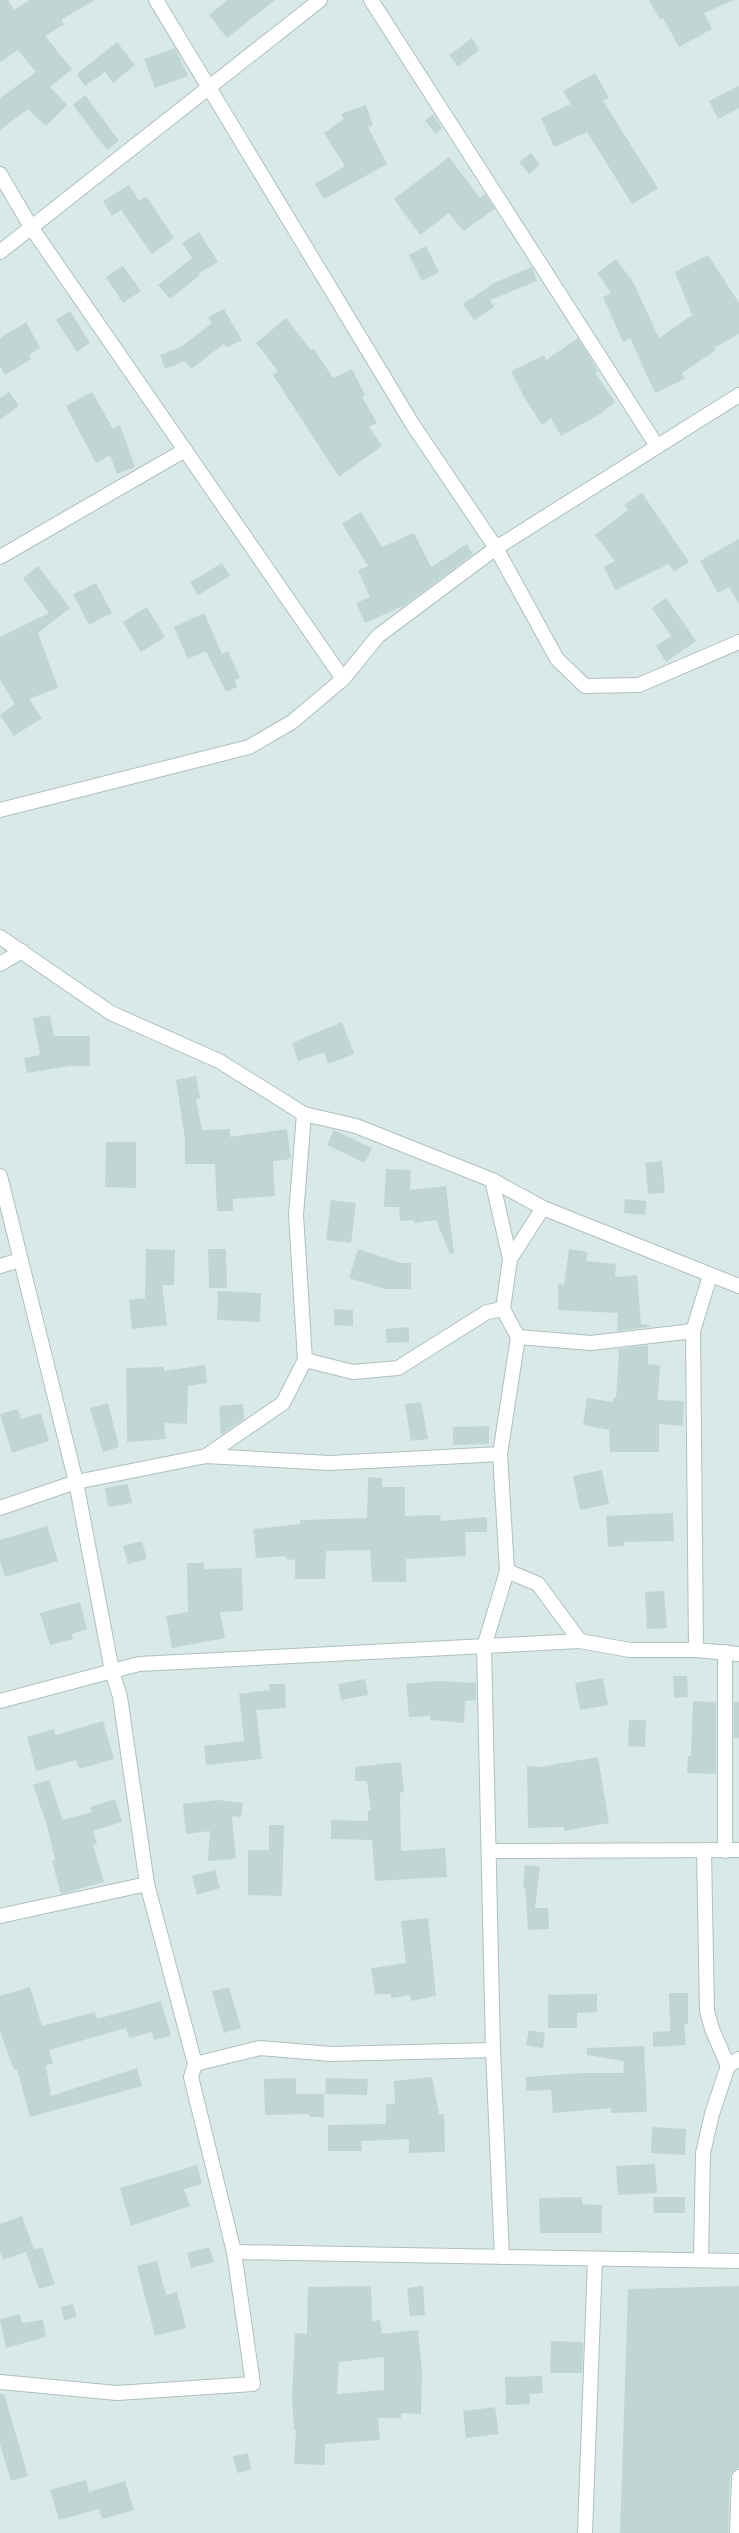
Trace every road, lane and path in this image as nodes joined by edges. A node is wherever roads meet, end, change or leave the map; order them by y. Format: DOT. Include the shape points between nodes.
graph roads {
  1 [pos="156,0"];
  2 [pos="320,0"];
  3 [pos="371,0"];
  4 [pos="210,87"];
  5 [pos="0,174"];
  6 [pos="31,227"];
  7 [pos="0,252"];
  8 [pos="739,395"];
  9 [pos="657,446"];
  10 [pos="185,450"];
  11 [pos="496,548"];
  12 [pos="0,557"];
  13 [pos="739,642"];
  14 [pos="342,679"];
  15 [pos="0,810"];
  16 [pos="0,937"];
  17 [pos="22,951"];
  18 [pos="0,964"];
  19 [pos="304,1114"];
  20 [pos="0,1176"];
  21 [pos="492,1180"];
  22 [pos="542,1208"];
  23 [pos="510,1259"];
  24 [pos="20,1260"];
  25 [pos="0,1266"];
  26 [pos="710,1276"];
  27 [pos="739,1286"];
  28 [pos="503,1309"];
  29 [pos="693,1331"];
  30 [pos="518,1337"];
  31 [pos="305,1360"];
  32 [pos="500,1454"];
  33 [pos="206,1456"];
  34 [pos="76,1482"];
  35 [pos="0,1508"];
  36 [pos="507,1571"];
  37 [pos="580,1642"];
  38 [pos="484,1647"];
  39 [pos="696,1650"];
  40 [pos="725,1652"];
  41 [pos="739,1654"];
  42 [pos="112,1672"];
  43 [pos="0,1701"];
  44 [pos="732,1850"];
  45 [pos="489,1851"];
  46 [pos="704,1851"];
  47 [pos="148,1884"];
  48 [pos="0,1916"];
  49 [pos="493,2050"];
  50 [pos="733,2062"];
  51 [pos="194,2064"];
  52 [pos="234,2252"];
  53 [pos="502,2257"];
  54 [pos="595,2259"];
  55 [pos="701,2260"];
  56 [pos="739,2261"];
  57 [pos="0,2382"];
  58 [pos="739,2477"];
  59 [pos="738,2511"];
  60 [pos="586,2533"];
  61 [pos="737,2533"];
  1 -- 4 [label="street"];
  2 -- 4 [label="street"];
  3 -- 9 [label="street"];
  4 -- 6 [label="street"];
  4 -- 11 [label="street" via="413,425"];
  5 -- 6 [label="street"];
  6 -- 7 [label="street"];
  6 -- 10 [label="street"];
  8 -- 9 [label="street"];
  9 -- 11 [label="street"];
  10 -- 12 [label="street"];
  10 -- 14 [label="street"];
  11 -- 13 [label="street" via="557,659 585,686 639,685"];
  11 -- 14 [label="street" via="378,636"];
  14 -- 15 [label="street" via="292,722 249,747"];
  16 -- 17 [label="street"];
  17 -- 18 [label="street"];
  17 -- 19 [label="street" via="112,1013 219,1061"];
  19 -- 21 [label="street" via="356,1126"];
  19 -- 31 [label="street" via="296,1215"];
  20 -- 24 [label="street"];
  21 -- 22 [label="street"];
  21 -- 23 [label="street"];
  22 -- 23 [label="street"];
  22 -- 26 [label="street"];
  23 -- 28 [label="street"];
  24 -- 25 [label="street"];
  24 -- 34 [label="street"];
  26 -- 27 [label="street"];
  26 -- 29 [label="street"];
  28 -- 30 [label="street"];
  28 -- 31 [label="street" via="487,1312 398,1368 353,1372"];
  29 -- 30 [label="street" via="591,1343"];
  29 -- 39 [label="street"];
  30 -- 32 [label="street"];
  31 -- 33 [label="street" via="283,1403"];
  32 -- 33 [label="street" via="330,1462"];
  32 -- 36 [label="street"];
  33 -- 34 [label="street"];
  34 -- 35 [label="street"];
  34 -- 42 [label="street"];
  36 -- 37 [label="street" via="538,1584"];
  36 -- 38 [label="street"];
  37 -- 38 [label="street"];
  37 -- 39 [label="street" via="630,1650"];
  38 -- 42 [label="street" via="139,1664"];
  38 -- 45 [label="street"];
  39 -- 40 [label="street"];
  40 -- 41 [label="street"];
  40 -- 44 [label="street"];
  42 -- 43 [label="street"];
  42 -- 47 [label="street" via="120,1697"];
  44 -- 46 [label="street"];
  45 -- 46 [label="street"];
  45 -- 49 [label="street"];
  46 -- 50 [label="street" via="707,2011 712,2029"];
  47 -- 48 [label="street"];
  47 -- 51 [label="street"];
  49 -- 51 [label="street" via="331,2054 260,2048"];
  49 -- 53 [label="street"];
  50 -- 55 [label="street" via="712,2114 703,2153"];
  51 -- 52 [label="street" via="190,2077"];
  52 -- 53 [label="street"];
  52 -- 57 [label="street" via="253,2384 117,2393"];
  53 -- 54 [label="street"];
  54 -- 55 [label="street"];
  54 -- 60 [label="street"];
  55 -- 56 [label="street"];
  58 -- 59 [label="street"];
  59 -- 61 [label="street"];
}
